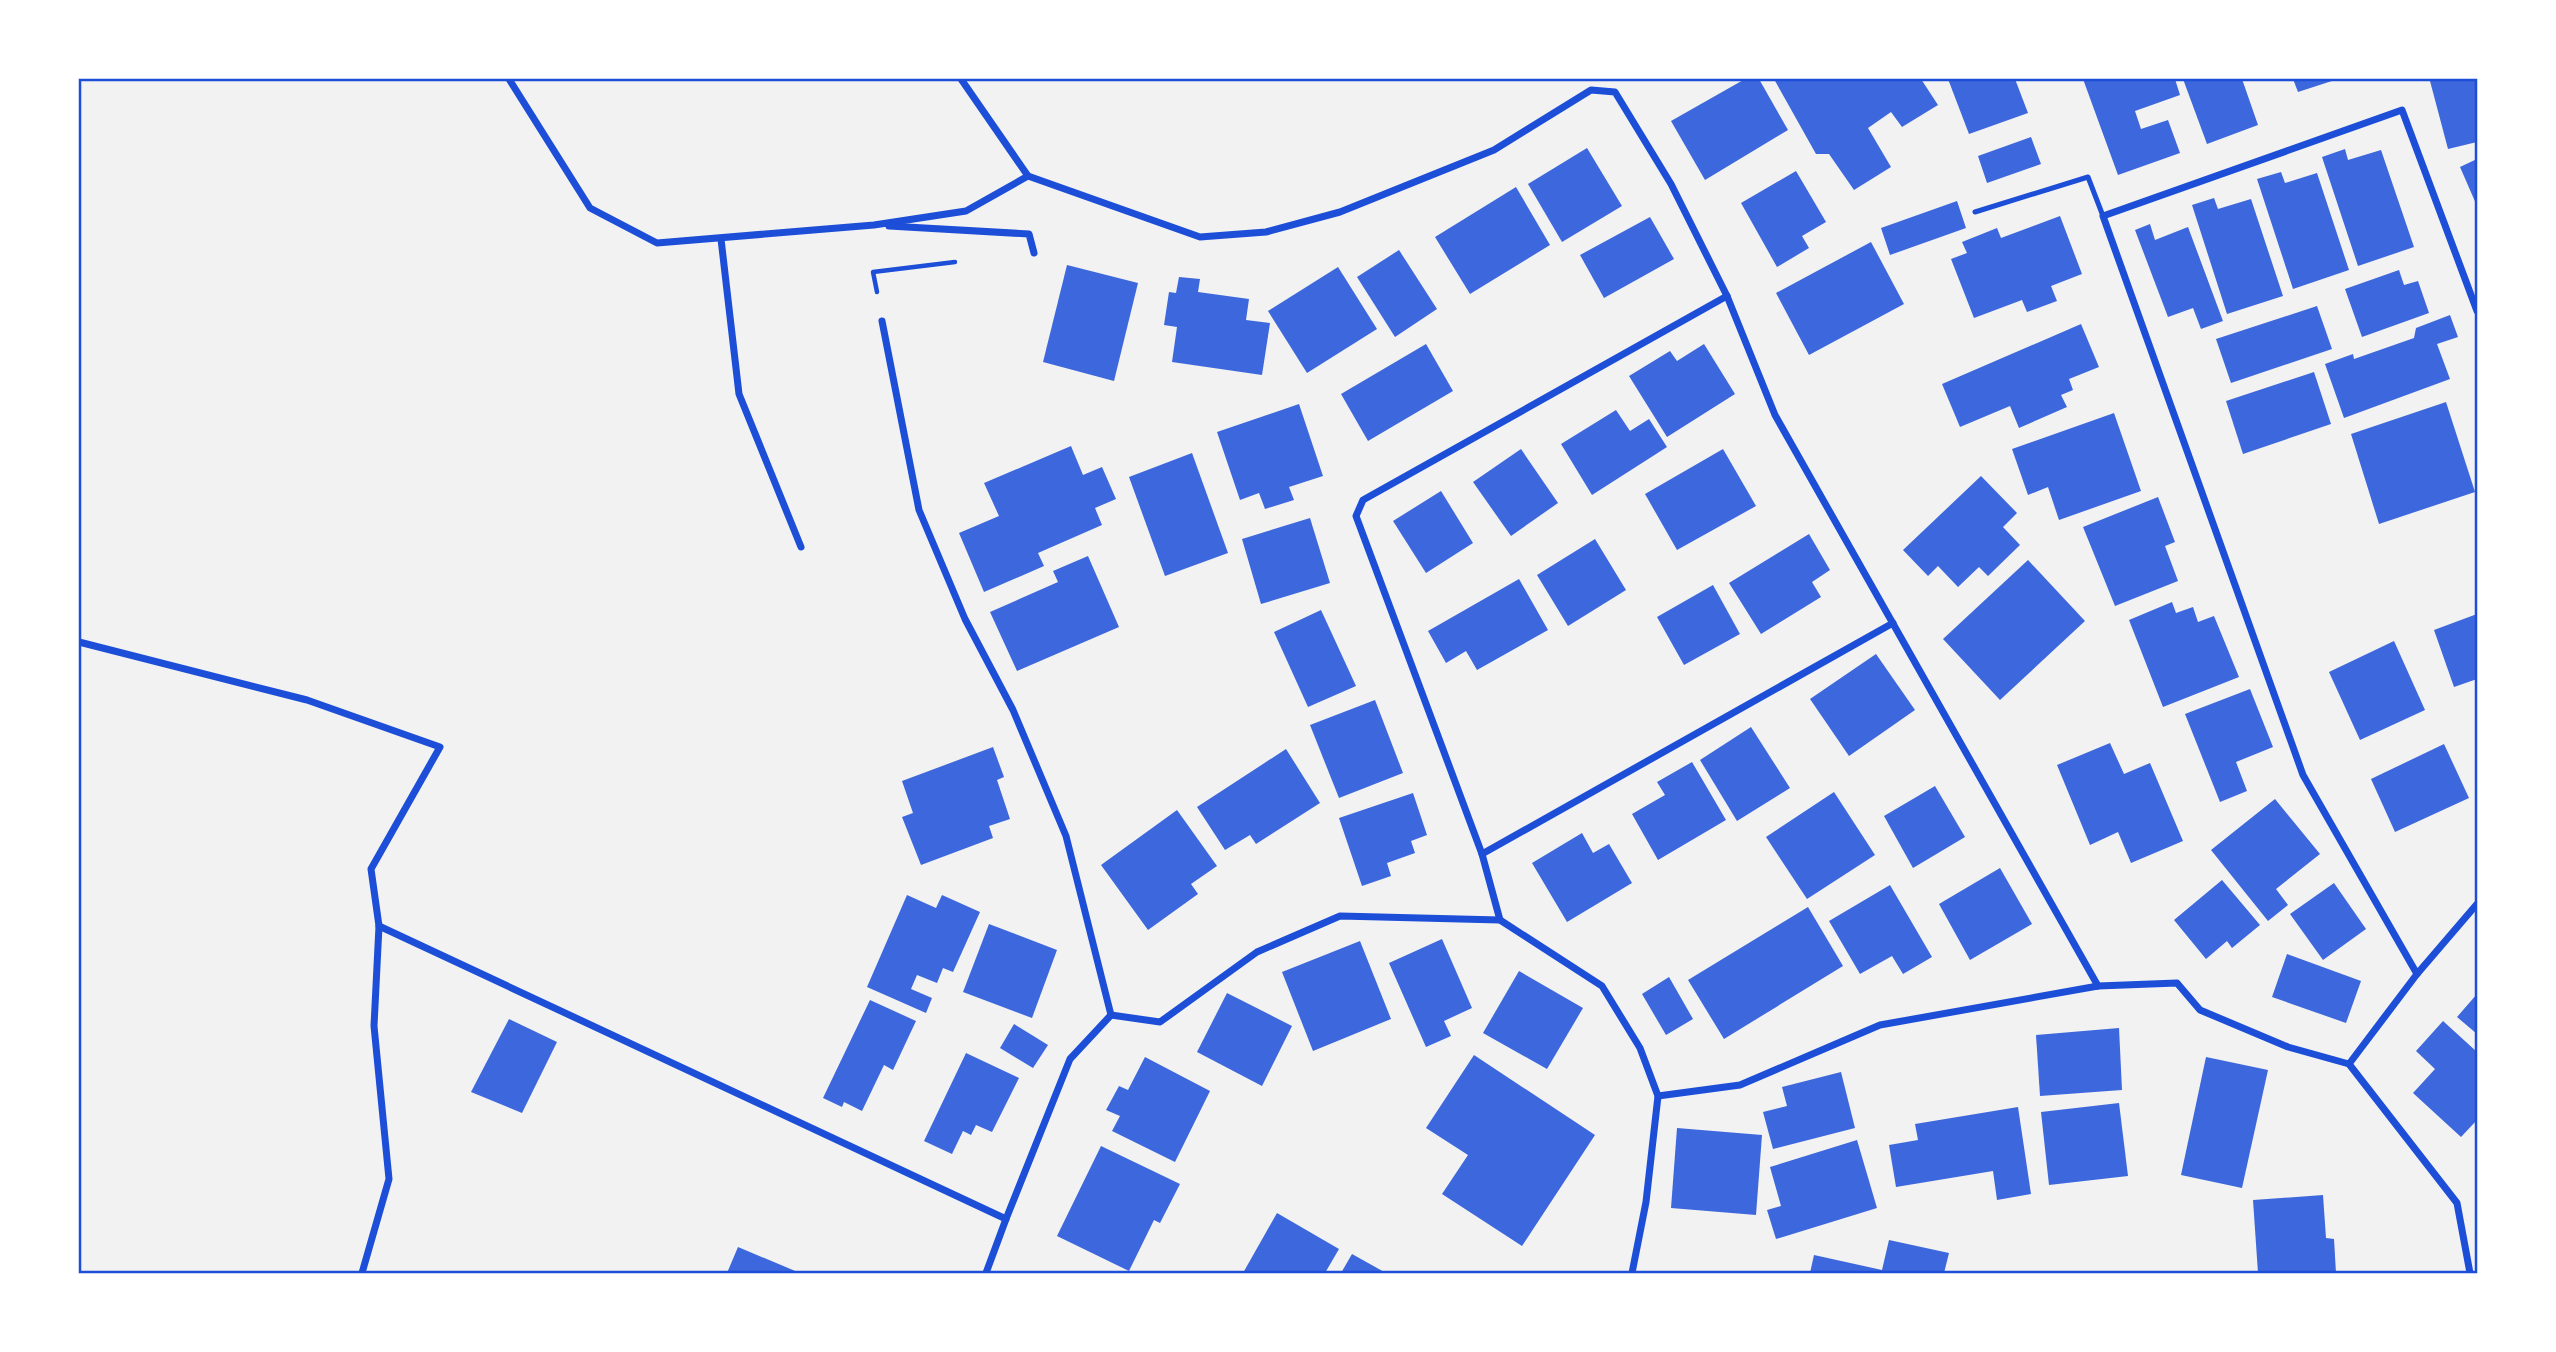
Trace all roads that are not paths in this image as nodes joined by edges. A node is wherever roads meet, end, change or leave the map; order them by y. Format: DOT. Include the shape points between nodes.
graph roads {
  1 [pos="509,79"];
  2 [pos="961,79"];
  3 [pos="1028,176"];
  4 [pos="1975,212"];
  5 [pos="2103,216"];
  6 [pos="874,225"];
  7 [pos="721,239"];
  8 [pos="1034,253"];
  9 [pos="1727,296"];
  10 [pos="2477,311"];
  11 [pos="881,321"];
  12 [pos="801,547"];
  13 [pos="1893,623"];
  14 [pos="79,642"];
  15 [pos="1482,854"];
  16 [pos="2477,904"];
  17 [pos="1500,920"];
  18 [pos="379,926"];
  19 [pos="2417,974"];
  20 [pos="2098,986"];
  21 [pos="1111,1015"];
  22 [pos="2349,1064"];
  23 [pos="1658,1096"];
  24 [pos="1006,1219"];
  25 [pos="362,1273"];
  26 [pos="986,1273"];
  27 [pos="1632,1273"];
  28 [pos="2470,1273"];
  1 -- 7 [label="street" via="590,208 657,243"];
  2 -- 3 [label="street"];
  3 -- 6 [label="street" via="966,211"];
  3 -- 9 [label="street" via="1200,237 1266,232 1340,212 1494,150 1591,90 1615,92 1671,184"];
  4 -- 5 [label="lane" via="2088,177"];
  5 -- 10 [label="street" via="2402,110"];
  5 -- 19 [label="street" via="2303,775"];
  6 -- 7 [label="street"];
  6 -- 8 [label="street" via="1029,234"];
  7 -- 12 [label="street" via="738,394"];
  9 -- 13 [label="street" via="1775,415"];
  9 -- 15 [label="street" via="1363,500 1356,516"];
  11 -- 21 [label="street" via="919,510 1066,836"];
  13 -- 15 [label="street"];
  13 -- 20 [label="street"];
  14 -- 18 [label="street" via="307,700 439,747 371,869"];
  15 -- 17 [label="street"];
  16 -- 19 [label="street"];
  17 -- 21 [label="street" via="1340,916 1257,952 1160,1022"];
  17 -- 23 [label="street" via="1602,986 1640,1048"];
  18 -- 24 [label="street"];
  18 -- 25 [label="street" via="374,1026 389,1179"];
  19 -- 22 [label="street"];
  20 -- 22 [label="street" via="2177,983 2200,1010 2288,1047"];
  20 -- 23 [label="street" via="1880,1025 1740,1085"];
  21 -- 24 [label="street" via="1070,1059"];
  22 -- 28 [label="street" via="2457,1203"];
  23 -- 27 [label="street" via="1646,1202"];
  24 -- 26 [label="street"];
}
